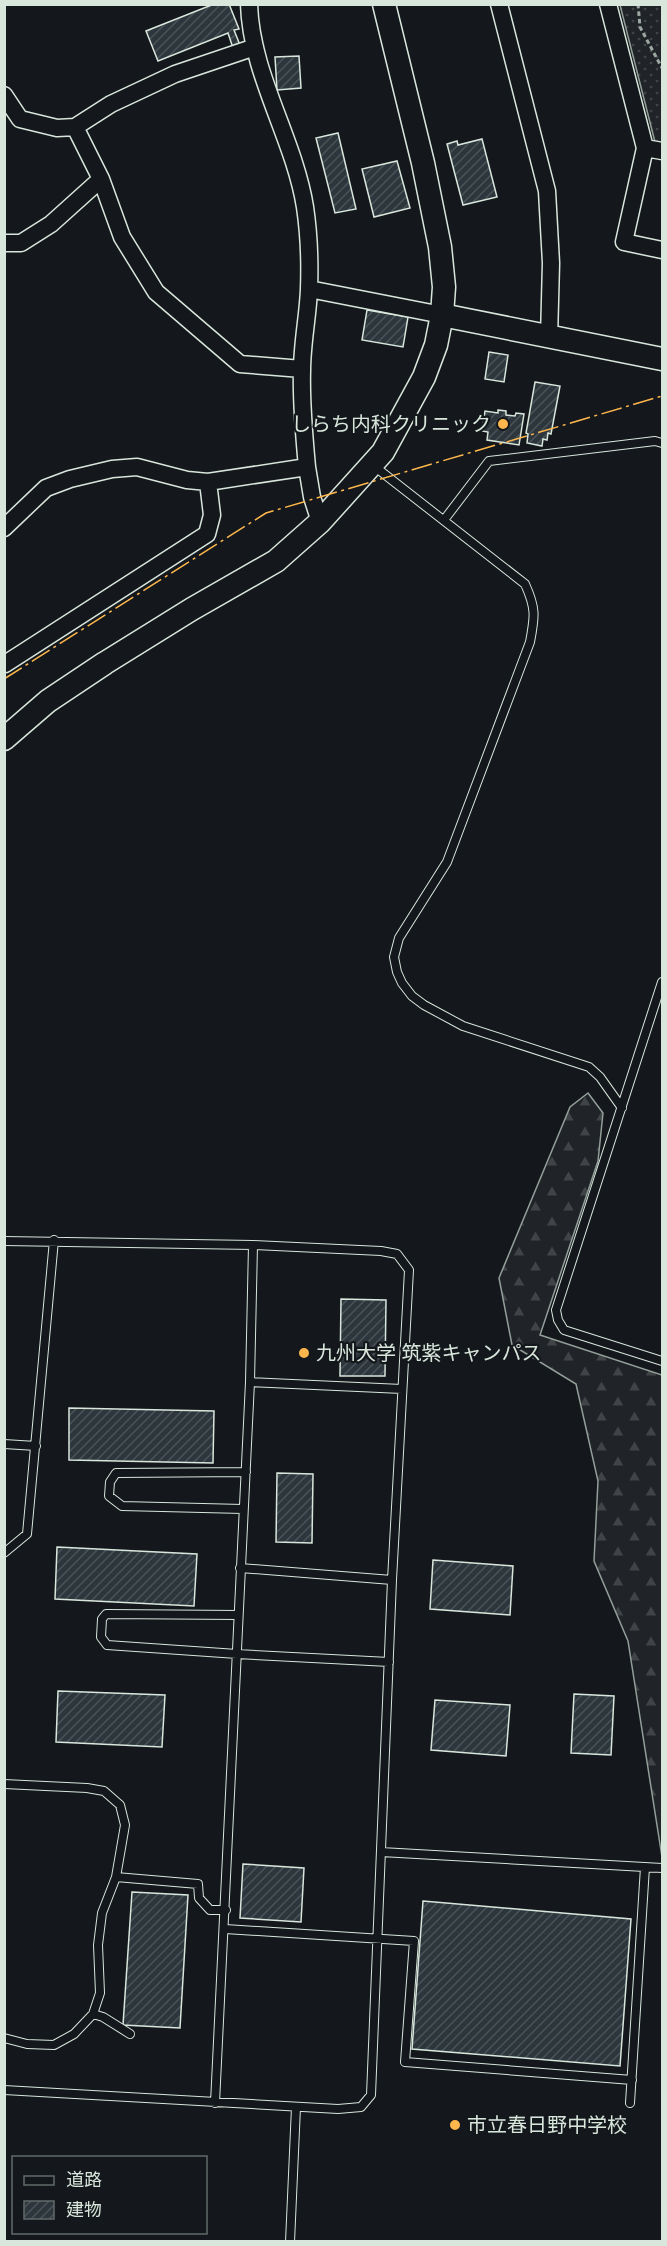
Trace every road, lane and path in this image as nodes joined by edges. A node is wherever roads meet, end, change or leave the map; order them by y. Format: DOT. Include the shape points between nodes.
graph roads {
  1 [pos="249,4"];
  2 [pos="384,4"];
  3 [pos="499,4"];
  4 [pos="608,4"];
  5 [pos="638,4"];
  6 [pos="255,47"];
  7 [pos="663,68"];
  8 [pos="4,95"];
  9 [pos="75,126"];
  10 [pos="645,148"];
  11 [pos="663,151"];
  12 [pos="101,179"];
  13 [pos="4,243"];
  14 [pos="663,250"];
  15 [pos="309,290"];
  16 [pos="442,315"];
  17 [pos="549,338"];
  18 [pos="663,359"];
  19 [pos="302,369"];
  20 [pos="663,442"];
  21 [pos="372,464"];
  22 [pos="307,467"];
  23 [pos="208,482"];
  24 [pos="444,520"];
  25 [pos="320,522"];
  26 [pos="4,528"];
  27 [pos="5,664"];
  28 [pos="4,739"];
  29 [pos="663,982"];
  30 [pos="622,1108"];
  31 [pos="54,1240"];
  32 [pos="4,1241"];
  33 [pos="253,1245"];
  34 [pos="663,1361"];
  35 [pos="250,1382"];
  36 [pos="402,1389"];
  37 [pos="4,1444"];
  38 [pos="36,1446"];
  39 [pos="246,1472"];
  40 [pos="243,1509"];
  41 [pos="4,1553"];
  42 [pos="240,1568"];
  43 [pos="392,1580"];
  44 [pos="238,1615"];
  45 [pos="237,1654"];
  46 [pos="389,1662"];
  47 [pos="4,1784"];
  48 [pos="381,1852"];
  49 [pos="645,1867"];
  50 [pos="663,1868"];
  51 [pos="116,1876"];
  52 [pos="226,1910"];
  53 [pos="225,1929"];
  54 [pos="377,1938"];
  55 [pos="93,2014"];
  56 [pos="130,2034"];
  57 [pos="4,2038"];
  58 [pos="632,2080"];
  59 [pos="4,2090"];
  60 [pos="215,2103"];
  61 [pos="630,2103"];
  62 [pos="296,2107"];
  63 [pos="290,2241"];
  1 -- 6 [label="street"];
  2 -- 16 [label="street" via="440,248"];
  3 -- 17 [label="street" via="547,191 551,264"];
  4 -- 10 [label="street"];
  5 -- 7 [label="path" via="640,27"];
  6 -- 9 [label="street" via="175,74"];
  6 -- 15 [label="street" via="305,206"];
  8 -- 9 [label="street" via="20,119 57,128"];
  9 -- 12 [label="street"];
  10 -- 11 [label="street"];
  10 -- 14 [label="street" via="624,242"];
  12 -- 13 [label="street" via="51,224 21,243"];
  12 -- 19 [label="street" via="122,237 156,292 240,364"];
  15 -- 16 [label="street"];
  15 -- 19 [label="street"];
  16 -- 17 [label="street"];
  16 -- 21 [label="street" via="424,377 383,452"];
  17 -- 18 [label="street"];
  19 -- 22 [label="street"];
  20 -- 24 [label="lane" via="489,461"];
  21 -- 24 [label="lane"];
  21 -- 25 [label="street"];
  22 -- 23 [label="street"];
  22 -- 25 [label="street"];
  23 -- 26 [label="street" via="137,466 80,477 46,488"];
  23 -- 27 [label="street" via="212,515 207,534"];
  24 -- 30 [label="lane" via="525,585 534,604 534,622 530,642 447,862 399,938 394,957 397,972 412,996 463,1026 589,1067"];
  25 -- 28 [label="street" via="276,561 105,663 48,701"];
  29 -- 30 [label="lane"];
  30 -- 34 [label="lane" via="556,1310 564,1330"];
  31 -- 32 [label="lane"];
  31 -- 33 [label="lane"];
  31 -- 38 [label="lane"];
  33 -- 35 [label="lane"];
  33 -- 36 [label="lane" via="397,1254 409,1270"];
  35 -- 36 [label="lane"];
  35 -- 39 [label="lane"];
  36 -- 43 [label="lane"];
  37 -- 38 [label="lane"];
  38 -- 41 [label="lane" via="27,1534"];
  39 -- 40 [label="lane"];
  39 -- 40 [label="lane" via="116,1473 110,1482 109,1496 122,1506"];
  40 -- 42 [label="lane"];
  42 -- 43 [label="lane"];
  42 -- 44 [label="lane"];
  43 -- 46 [label="lane"];
  44 -- 45 [label="lane"];
  44 -- 45 [label="lane" via="106,1614 101,1637 107,1645"];
  45 -- 46 [label="lane"];
  45 -- 52 [label="lane"];
  46 -- 48 [label="lane"];
  47 -- 51 [label="lane" via="104,1791 120,1805 125,1825"];
  48 -- 49 [label="lane"];
  48 -- 54 [label="lane"];
  49 -- 50 [label="lane"];
  49 -- 58 [label="lane"];
  51 -- 52 [label="lane" via="198,1884 199,1898 210,1910"];
  51 -- 55 [label="lane" via="102,1913 98,1945 100,1993"];
  52 -- 53 [label="lane"];
  53 -- 54 [label="lane"];
  53 -- 60 [label="lane"];
  54 -- 58 [label="lane" via="414,1941 405,2062"];
  54 -- 62 [label="lane" via="371,2095 361,2107"];
  55 -- 56 [label="lane"];
  55 -- 57 [label="lane" via="74,2034 54,2045"];
  58 -- 61 [label="lane"];
  59 -- 60 [label="lane"];
  60 -- 62 [label="lane"];
  62 -- 63 [label="lane"];
}
